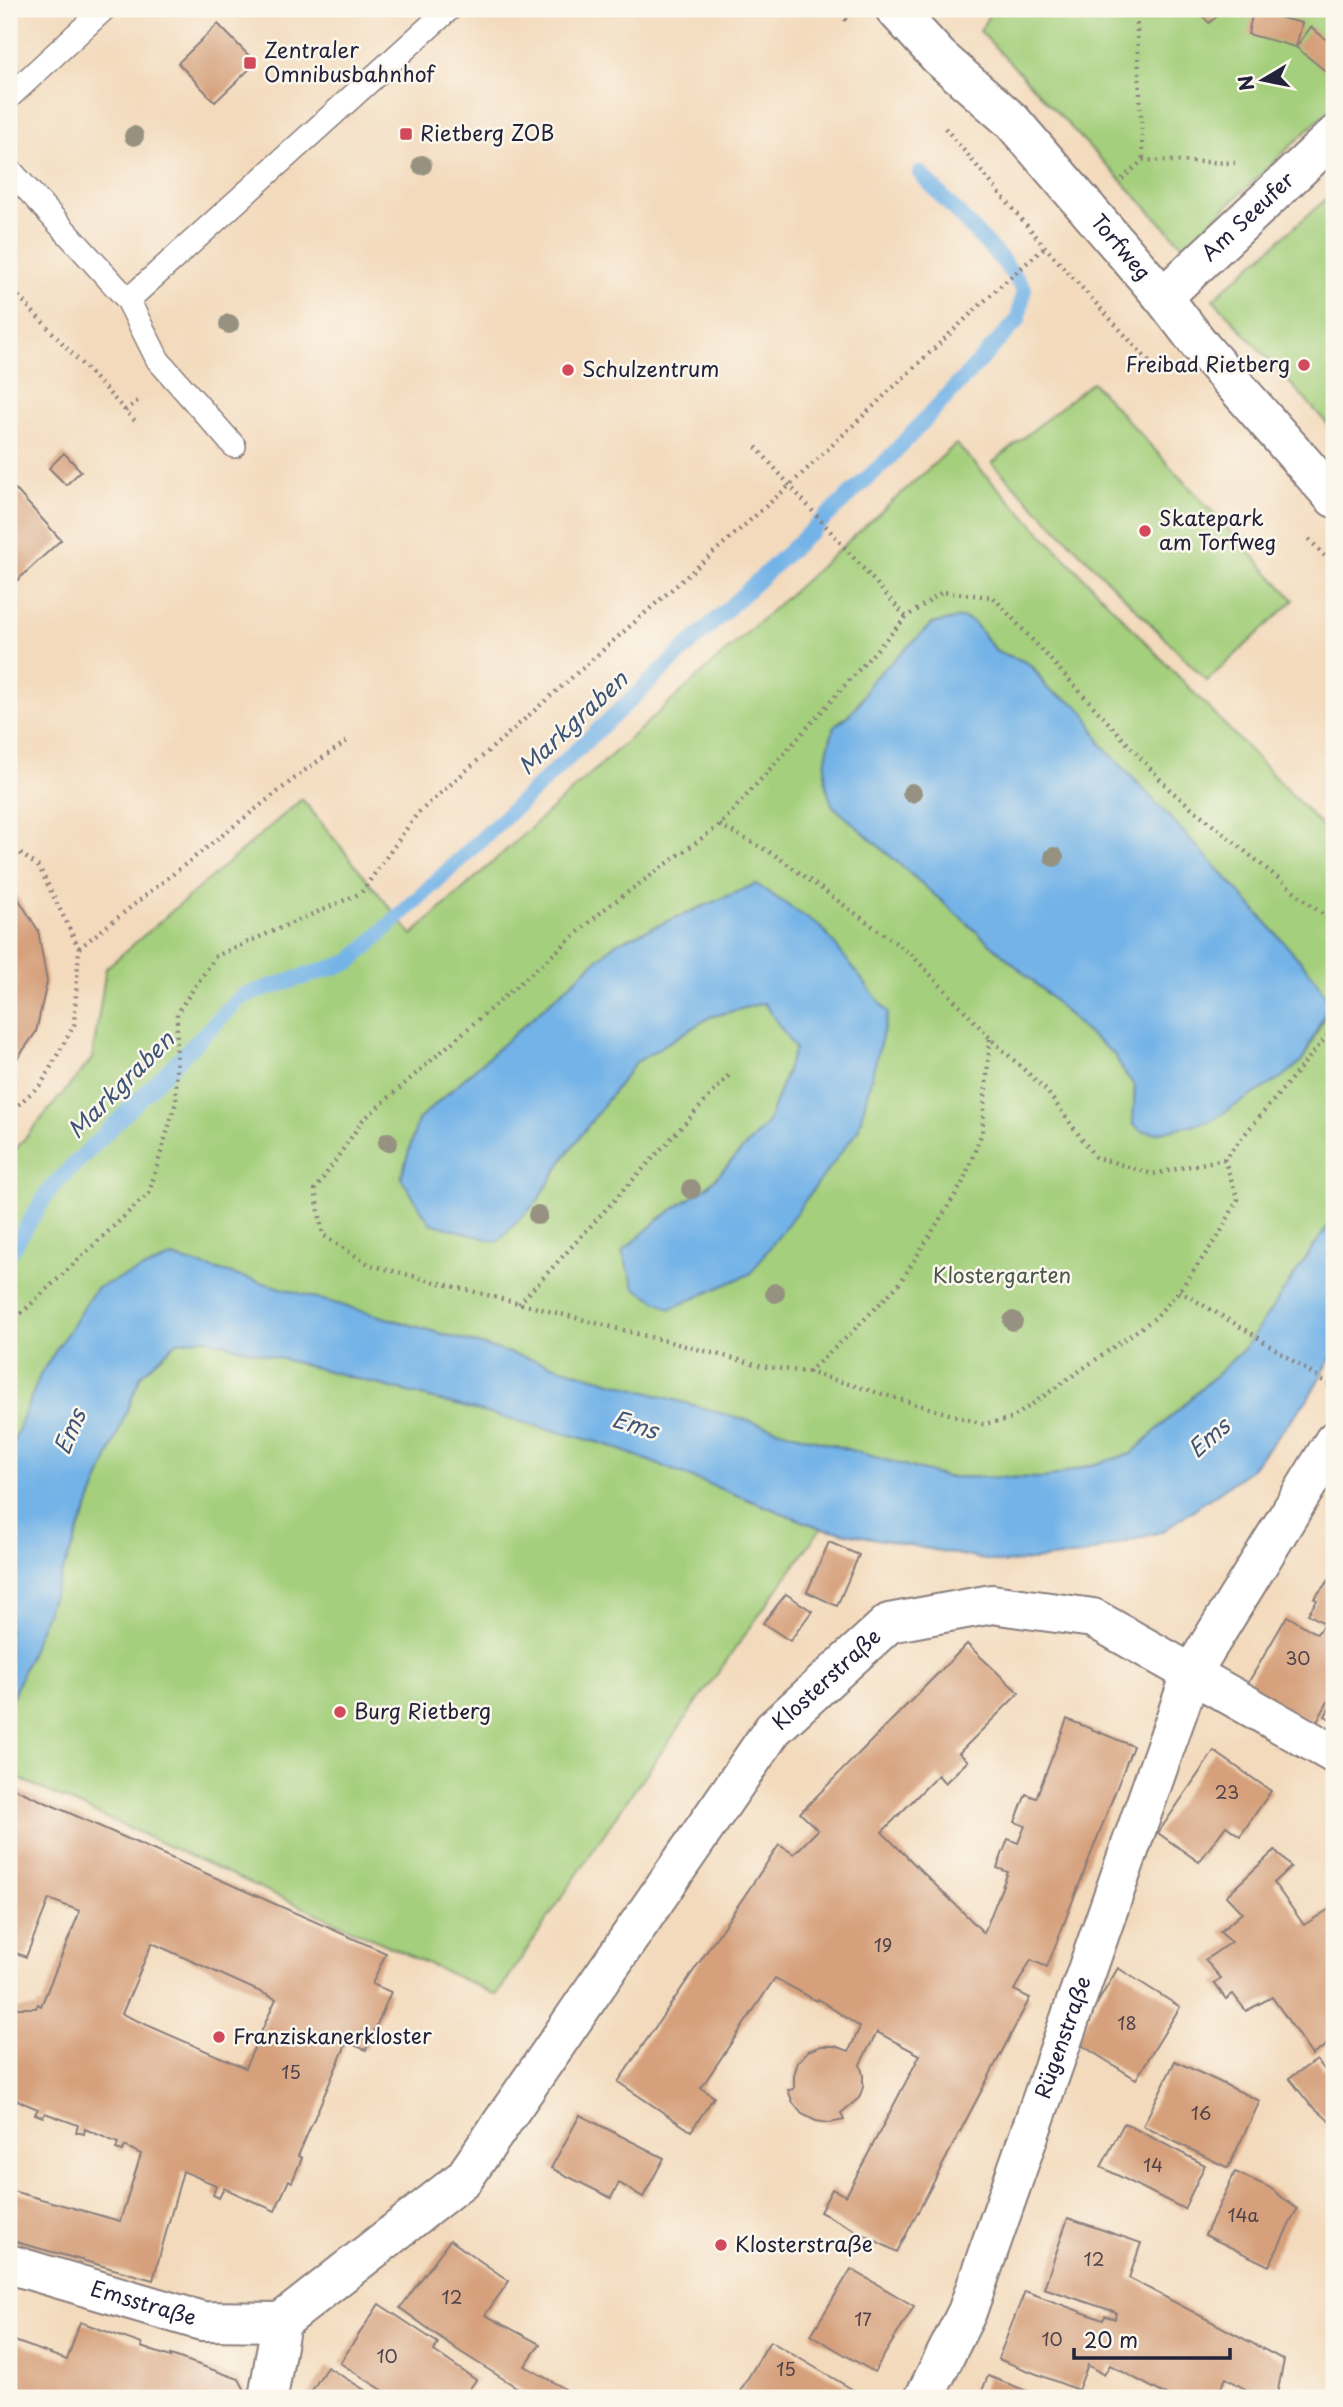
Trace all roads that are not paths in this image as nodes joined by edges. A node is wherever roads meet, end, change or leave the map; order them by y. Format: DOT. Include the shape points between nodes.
graph roads {
  1 [pos="104,9"];
  2 [pos="449,9"];
  3 [pos="895,9"];
  4 [pos="9,97"];
  5 [pos="1334,136"];
  6 [pos="9,169"];
  7 [pos="1163,297"];
  8 [pos="128,300"];
  9 [pos="234,446"];
  10 [pos="1334,498"];
  11 [pos="1334,1441"];
  12 [pos="1191,1674"];
  13 [pos="1334,1754"];
  14 [pos="9,2264"];
  15 [pos="281,2322"];
  16 [pos="268,2398"];
  17 [pos="924,2398"];
  1 -- 4 [label="lane"];
  2 -- 8 [label="lane"];
  3 -- 7 [label="street, Torfweg" via="939,57 1012,121"];
  5 -- 7 [label="street, Am Seeufer"];
  6 -- 8 [label="lane"];
  7 -- 10 [label="street, Torfweg"];
  8 -- 9 [label="lane" via="158,360"];
  11 -- 12 [label="street"];
  12 -- 13 [label="street, Klosterstraße"];
  12 -- 15 [label="street, Klosterstraße" via="1093,1618 992,1604 889,1623 773,1729 464,2178"];
  12 -- 17 [label="street, Rügenstraße" via="967,2312"];
  14 -- 15 [label="street, Emsstraße" via="202,2321"];
  15 -- 16 [label="street"];
}
